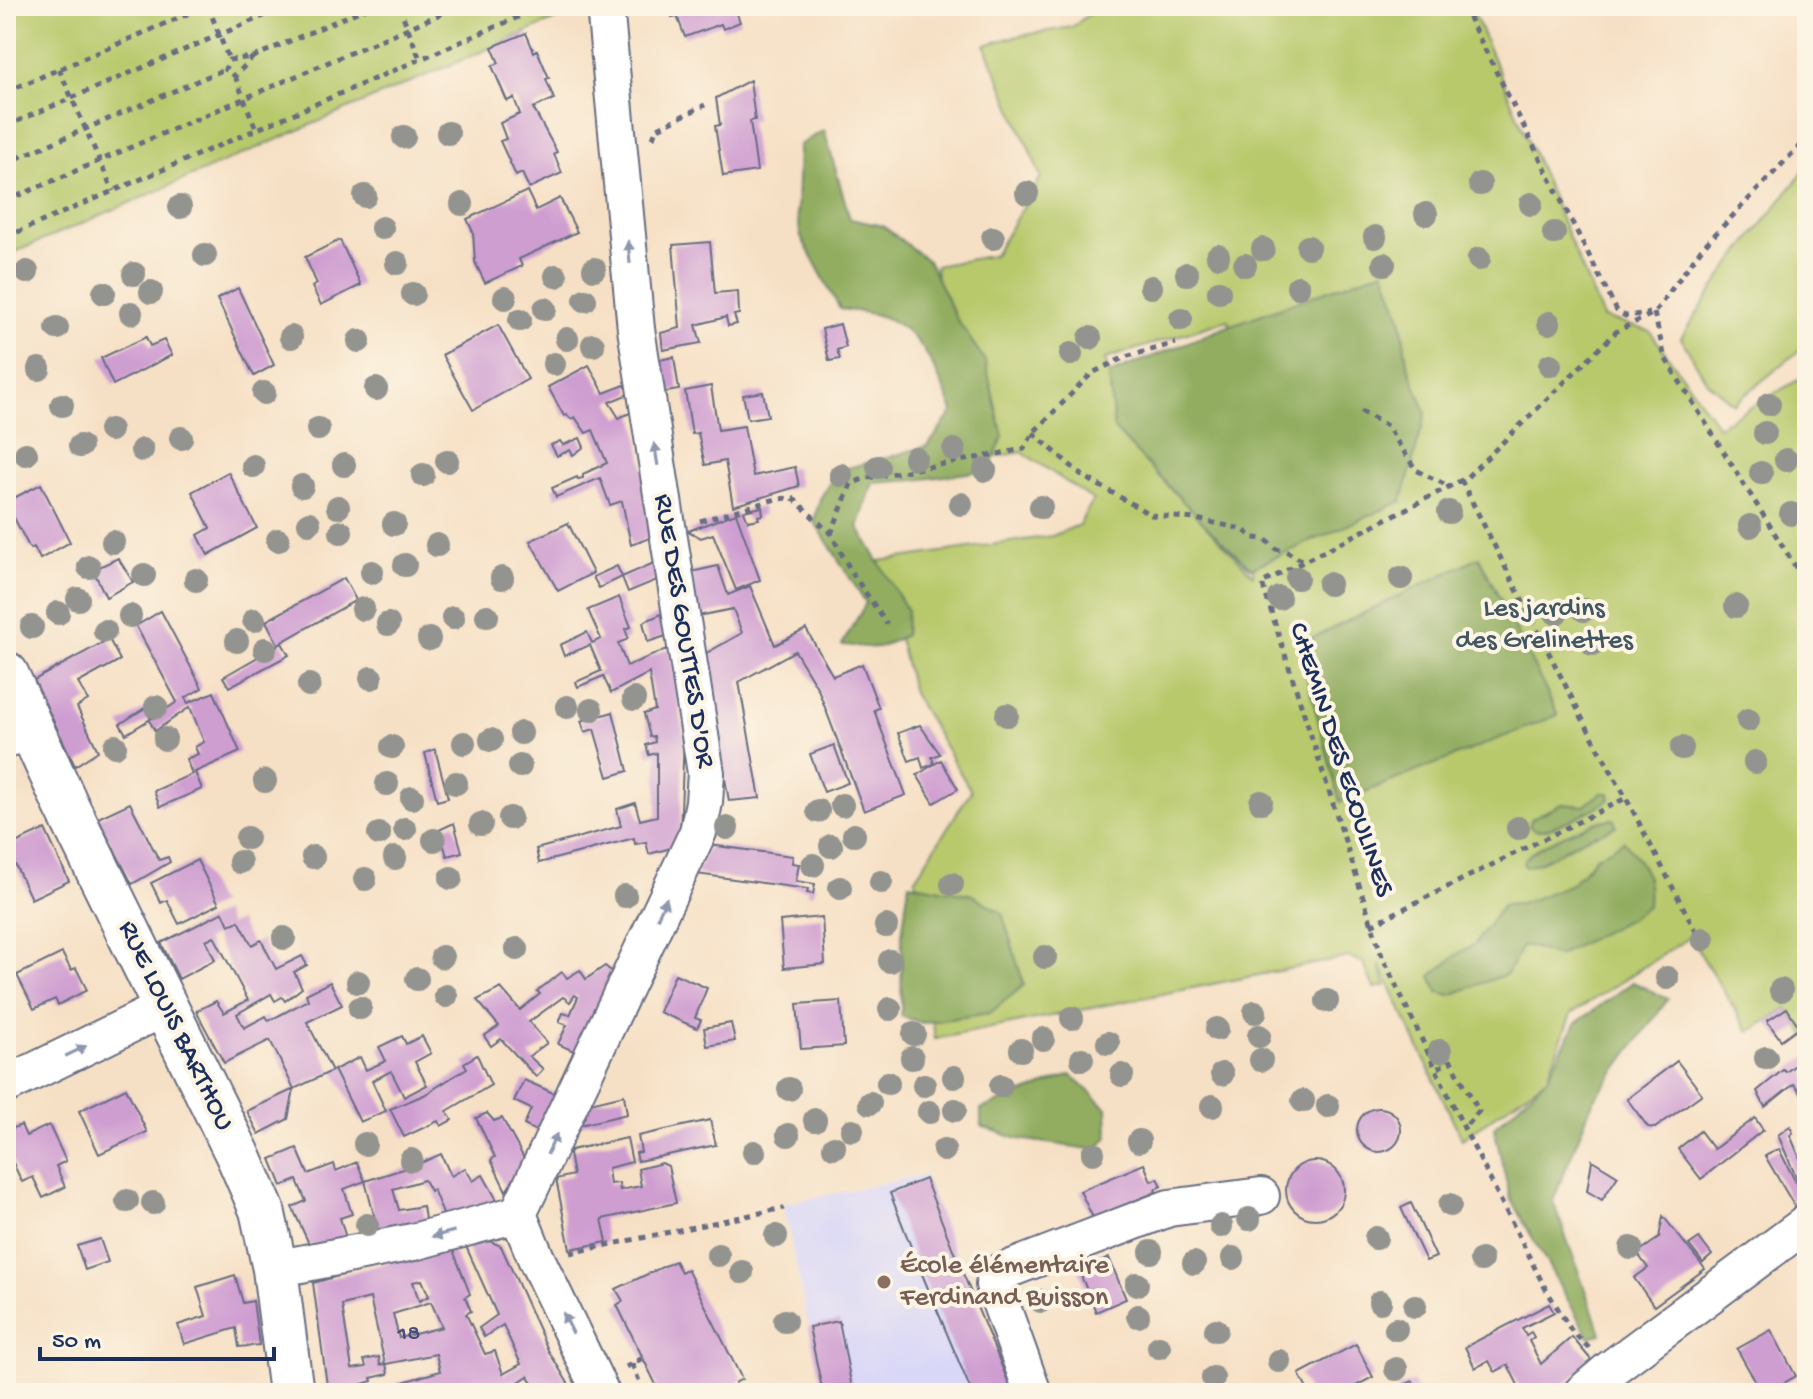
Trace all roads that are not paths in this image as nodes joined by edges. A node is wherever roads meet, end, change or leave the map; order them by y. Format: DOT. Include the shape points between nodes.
graph roads {
  1 [pos="605,6"];
  2 [pos="6,674"];
  3 [pos="19,734"];
  4 [pos="166,1007"];
  5 [pos="6,1085"];
  6 [pos="1261,1196"];
  7 [pos="518,1214"];
  8 [pos="1807,1223"];
  9 [pos="275,1269"];
  10 [pos="291,1393"];
  11 [pos="601,1393"];
  12 [pos="1033,1393"];
  13 [pos="1582,1393"];
  7 -- 1 [label="street, RUE DES GOUTTES D'OR, one-way" via="698,832 704,802 706,773 636,329"];
  2 -- 3 [label="main road, RUE LOUIS BARTHOU"];
  3 -- 4 [label="main road, RUE LOUIS BARTHOU" via="66,805"];
  5 -- 4 [label="street, one-way"];
  4 -- 9 [label="main road, RUE LOUIS BARTHOU" via="262,1210"];
  6 -- 12 [label="street" via="1169,1208 996,1274 994,1285"];
  7 -- 9 [label="street, one-way" via="413,1242"];
  11 -- 7 [label="street, one-way"];
  8 -- 13 [label="street"];
  9 -- 10 [label="main road, RUE LOUIS BARTHOU"];
}
